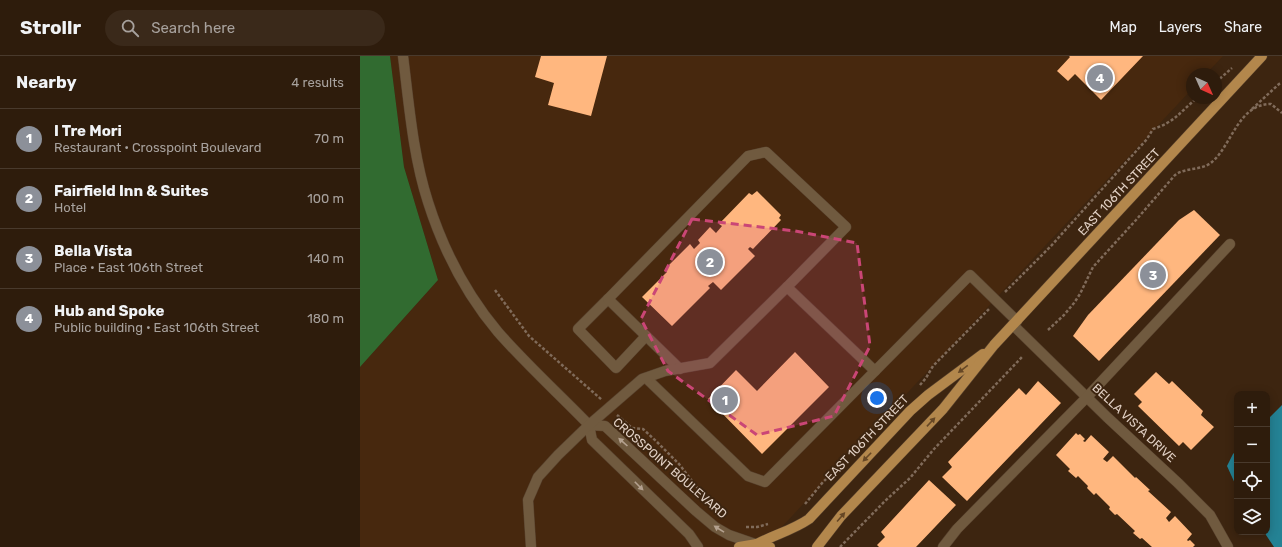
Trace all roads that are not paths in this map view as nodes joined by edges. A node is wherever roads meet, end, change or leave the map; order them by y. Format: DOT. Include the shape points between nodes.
graph roads {
  1 [pos="403,56"];
  2 [pos="1262,56"];
  3 [pos="1230,244"];
  4 [pos="787,287"];
  5 [pos="608,299"];
  6 [pos="1015,323"];
  7 [pos="646,336"];
  8 [pos="994,345"];
  9 [pos="680,369"];
  10 [pos="875,371"];
  11 [pos="646,378"];
  12 [pos="1087,396"];
  13 [pos="589,425"];
  14 [pos="756,544"];
  15 [pos="531,547"];
  16 [pos="698,547"];
  17 [pos="739,547"];
  18 [pos="770,547"];
  19 [pos="817,547"];
  20 [pos="943,547"];
  21 [pos="1228,547"];
  1 -- 13 [label="street" via="420,172 428,202 452,263 472,297 498,331"];
  2 -- 6 [label="main road, EAST 106TH STREET"];
  3 -- 12 [label="street"];
  4 -- 5 [label="street" via="846,227 766,152 748,156"];
  4 -- 9 [label="street" via="710,363"];
  4 -- 10 [label="street"];
  5 -- 7 [label="street"];
  5 -- 7 [label="street" via="578,330 616,368"];
  6 -- 8 [label="main road, EAST 106TH STREET"];
  6 -- 10 [label="street, BELLA VISTA DRIVE" via="970,275"];
  6 -- 12 [label="street, BELLA VISTA DRIVE"];
  7 -- 9 [label="street"];
  8 -- 14 [label="main road, EAST 106TH STREET, one-way" via="910,411 809,519"];
  19 -- 8 [label="main road, EAST 106TH STREET, one-way" via="841,516 943,409"];
  9 -- 11 [label="street"];
  10 -- 11 [label="street" via="765,482 748,476"];
  11 -- 13 [label="street"];
  12 -- 20 [label="street" via="957,529"];
  12 -- 21 [label="street, BELLA VISTA DRIVE" via="1210,515"];
  14 -- 13 [label="street, CROSSPOINT BOULEVARD, one-way" via="729,535 715,527 605,426"];
  13 -- 15 [label="street" via="538,477 528,500"];
  13 -- 16 [label="street, one-way" via="592,440 689,534"];
  14 -- 17 [label="main road"];
  14 -- 18 [label="main road"];
}
